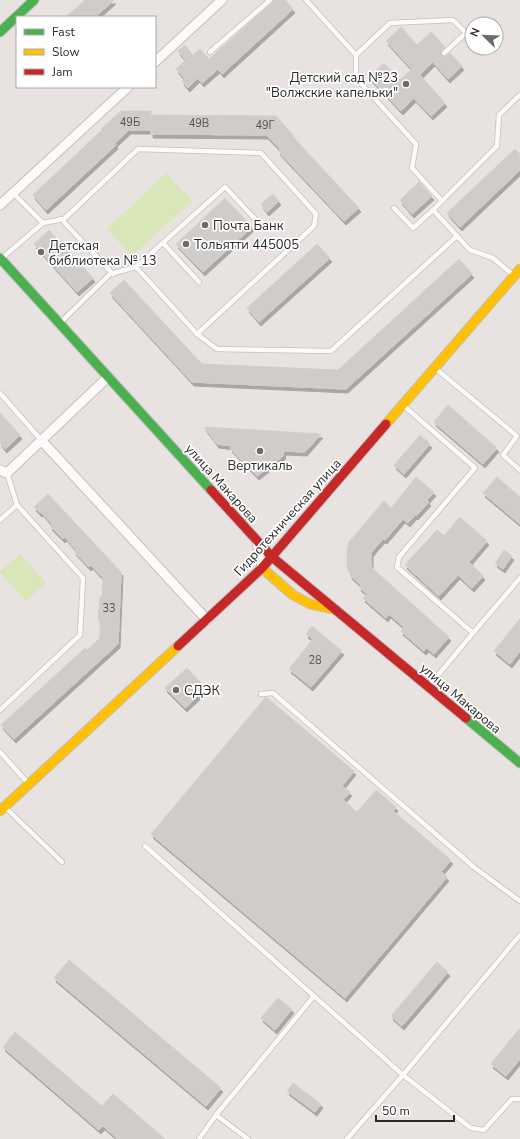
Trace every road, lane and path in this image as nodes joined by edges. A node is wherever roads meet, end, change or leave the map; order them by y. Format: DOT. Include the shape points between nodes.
graph roads {
  1 [pos="34,0"];
  2 [pos="222,0"];
  3 [pos="270,0"];
  4 [pos="306,0"];
  5 [pos="17,16"];
  6 [pos="16,17"];
  7 [pos="0,32"];
  8 [pos="210,52"];
  9 [pos="444,52"];
  10 [pos="356,55"];
  11 [pos="156,61"];
  12 [pos="127,88"];
  13 [pos="520,95"];
  14 [pos="13,192"];
  15 [pos="2,200"];
  16 [pos="442,201"];
  17 [pos="394,208"];
  18 [pos="433,210"];
  19 [pos="61,219"];
  20 [pos="257,222"];
  21 [pos="43,223"];
  22 [pos="457,236"];
  23 [pos="163,243"];
  24 [pos="0,258"];
  25 [pos="136,267"];
  26 [pos="517,273"];
  27 [pos="113,274"];
  28 [pos="199,282"];
  29 [pos="60,323"];
  30 [pos="197,334"];
  31 [pos="435,368"];
  32 [pos="108,376"];
  33 [pos="0,393"];
  34 [pos="403,405"];
  35 [pos="518,434"];
  36 [pos="42,441"];
  37 [pos="520,470"];
  38 [pos="4,472"];
  39 [pos="17,505"];
  40 [pos="0,520"];
  41 [pos="257,540"];
  42 [pos="272,557"];
  43 [pos="262,568"];
  44 [pos="520,578"];
  45 [pos="335,610"];
  46 [pos="207,620"];
  47 [pos="473,633"];
  48 [pos="428,688"];
  49 [pos="261,694"];
  50 [pos="0,710"];
  51 [pos="0,752"];
  52 [pos="520,763"];
  53 [pos="30,784"];
  54 [pos="2,809"];
  55 [pos="145,846"];
  56 [pos="62,862"];
  57 [pos="520,901"];
  58 [pos="520,935"];
  59 [pos="314,996"];
  60 [pos="403,1075"];
  61 [pos="520,1099"];
  62 [pos="216,1115"];
  63 [pos="199,1139"];
  64 [pos="248,1139"];
  65 [pos="347,1139"];
  1 -- 5 [label="street"];
  2 -- 11 [label="street"];
  3 -- 8 [label="lane"];
  4 -- 10 [label="lane"];
  6 -- 7 [label="street"];
  9 -- 10 [label="lane" via="466,32 453,20 390,23"];
  10 -- 16 [label="lane" via="356,78 416,144 412,168"];
  12 -- 14 [label="street"];
  13 -- 16 [label="lane" via="499,115 497,146"];
  14 -- 15 [label="street"];
  14 -- 21 [label="lane"];
  16 -- 18 [label="lane"];
  17 -- 18 [label="lane" via="413,228"];
  18 -- 22 [label="lane"];
  19 -- 21 [label="lane"];
  19 -- 27 [label="lane"];
  19 -- 30 [label="lane" via="138,149 261,153 316,214 314,226"];
  20 -- 23 [label="lane" via="225,187"];
  21 -- 24 [label="lane"];
  22 -- 26 [label="lane" via="470,250 493,258"];
  22 -- 30 [label="lane" via="331,351 217,348"];
  23 -- 25 [label="lane"];
  23 -- 28 [label="lane"];
  24 -- 29 [label="street, улица Макарова"];
  25 -- 27 [label="lane"];
  25 -- 30 [label="lane"];
  26 -- 31 [label="street, Гидротехническая улица"];
  27 -- 29 [label="lane" via="110,274"];
  29 -- 32 [label="street, улица Макарова"];
  31 -- 34 [label="street, Гидротехническая улица"];
  31 -- 35 [label="lane"];
  32 -- 36 [label="street"];
  32 -- 41 [label="street, улица Макарова"];
  33 -- 36 [label="lane"];
  34 -- 42 [label="street, Гидротехническая улица"];
  34 -- 47 [label="lane" via="475,468 399,557 397,568"];
  35 -- 37 [label="lane" via="503,455"];
  36 -- 38 [label="street"];
  36 -- 46 [label="street"];
  38 -- 39 [label="lane"];
  39 -- 40 [label="lane"];
  39 -- 50 [label="lane" via="84,578 80,635"];
  41 -- 42 [label="street, улица Макарова"];
  41 -- 43 [label="street"];
  42 -- 43 [label="street, Гидротехническая улица"];
  42 -- 45 [label="street, улица Макарова"];
  43 -- 45 [label="street" via="293,595 310,604"];
  43 -- 46 [label="street, Гидротехническая улица"];
  44 -- 47 [label="lane"];
  45 -- 48 [label="street, улица Макарова"];
  46 -- 53 [label="street, Гидротехническая улица"];
  47 -- 48 [label="lane"];
  48 -- 52 [label="street, улица Макарова"];
  49 -- 57 [label="lane" via="273,693 475,868"];
  51 -- 53 [label="lane"];
  53 -- 54 [label="street, Гидротехническая улица"];
  54 -- 56 [label="lane"];
  55 -- 59 [label="lane"];
  58 -- 60 [label="lane"];
  59 -- 60 [label="lane"];
  59 -- 62 [label="lane"];
  60 -- 61 [label="lane" via="471,1128 484,1130 512,1099"];
  60 -- 65 [label="lane"];
  62 -- 63 [label="lane"];
  62 -- 64 [label="lane"];
}
